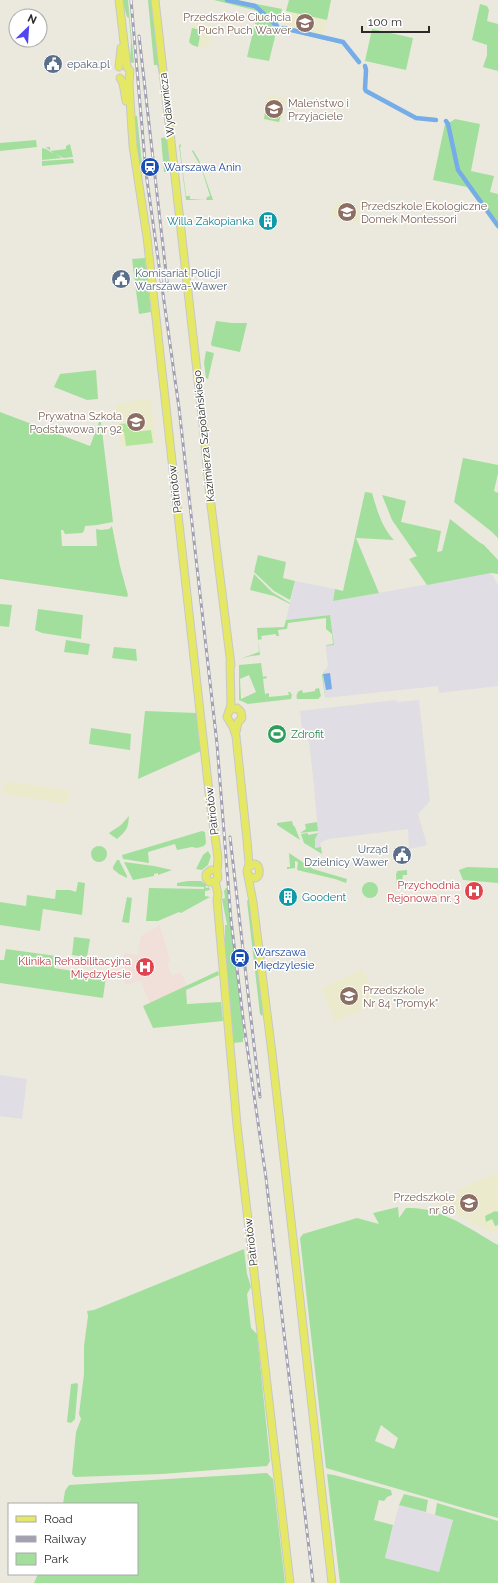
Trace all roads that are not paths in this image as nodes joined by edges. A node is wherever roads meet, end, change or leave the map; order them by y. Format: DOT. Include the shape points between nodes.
graph roads {
  1 [pos="120,0"];
  2 [pos="155,0"];
  3 [pos="120,8"];
  4 [pos="119,67"];
  5 [pos="127,67"];
  6 [pos="129,76"];
  7 [pos="120,78"];
  8 [pos="131,126"];
  9 [pos="179,210"];
  10 [pos="233,709"];
  11 [pos="230,722"];
  12 [pos="238,722"];
  13 [pos="236,736"];
  14 [pos="247,844"];
  15 [pos="257,866"];
  16 [pos="214,871"];
  17 [pos="248,872"];
  18 [pos="258,876"];
  19 [pos="213,882"];
  20 [pos="253,902"];
  21 [pos="290,1583"];
  22 [pos="332,1583"];
  1 -- 3 [label="main road"];
  2 -- 9 [label="main road, Wydawnicza"];
  3 -- 4 [label="main road"];
  3 -- 5 [label="main road"];
  4 -- 5 [label="main road"];
  4 -- 7 [label="main road" via="116,72"];
  5 -- 6 [label="main road" via="130,71"];
  6 -- 7 [label="main road"];
  6 -- 8 [label="main road, Patriotów"];
  7 -- 8 [label="main road, Patriotów"];
  8 -- 16 [label="main road, Patriotów" via="147,238 217,852 214,858"];
  9 -- 10 [label="main road, Kazimierza Szpotańskiego" via="230,662"];
  10 -- 11 [label="main road" via="227,714"];
  10 -- 12 [label="main road" via="241,712"];
  11 -- 12 [label="main road"];
  11 -- 13 [label="main road"];
  12 -- 13 [label="main road"];
  13 -- 14 [label="main road"];
  14 -- 15 [label="main road"];
  14 -- 17 [label="main road"];
  15 -- 17 [label="main road" via="251,865"];
  15 -- 18 [label="main road" via="260,871"];
  16 -- 19 [label="main road" via="218,876"];
  16 -- 19 [label="main road" via="207,872 206,876 207,880"];
  17 -- 18 [label="main road" via="253,878"];
  17 -- 20 [label="main road"];
  18 -- 20 [label="main road"];
  19 -- 21 [label="main road, Patriotów" via="218,894 237,1125"];
  20 -- 22 [label="main road"];
}
